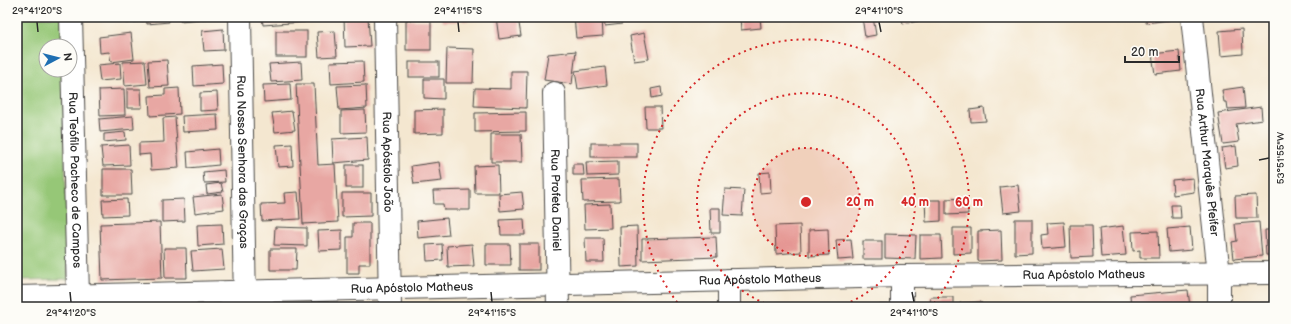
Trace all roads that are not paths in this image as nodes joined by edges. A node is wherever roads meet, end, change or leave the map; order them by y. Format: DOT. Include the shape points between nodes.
graph roads {
  1 [pos="71,17"];
  2 [pos="240,17"];
  3 [pos="385,17"];
  4 [pos="1192,17"];
  5 [pos="554,93"];
  6 [pos="1274,273"];
  7 [pos="1219,275"];
  8 [pos="902,276"];
  9 [pos="729,280"];
  10 [pos="558,284"];
  11 [pos="78,296"];
  12 [pos="17,297"];
  13 [pos="390,297"];
  14 [pos="245,300"];
  15 [pos="558,307"];
  16 [pos="729,307"];
  17 [pos="902,307"];
  18 [pos="1219,307"];
  1 -- 11 [label="street, Rua Teófilo Pacheco de Campos"];
  2 -- 14 [label="street, Rua Nossa Senhora das Graças"];
  3 -- 13 [label="street, Rua Apóstolo João"];
  4 -- 7 [label="street, Rua Arthur Marquês Pfeifer"];
  5 -- 10 [label="street, Rua Profeta Daniel"];
  6 -- 7 [label="street, Rua Apóstolo Matheus"];
  7 -- 8 [label="street, Rua Apóstolo Matheus"];
  7 -- 18 [label="street, Rua Arthur Marquês Pfeifer"];
  8 -- 9 [label="street, Rua Apóstolo Matheus"];
  8 -- 17 [label="street"];
  9 -- 10 [label="street, Rua Apóstolo Matheus"];
  9 -- 16 [label="street"];
  10 -- 13 [label="street, Rua Apóstolo Matheus"];
  10 -- 15 [label="street, Rua Profeta Daniel"];
  11 -- 12 [label="street, Rua Apóstolo Matheus"];
  11 -- 14 [label="street, Rua Apóstolo Matheus"];
  13 -- 14 [label="street, Rua Apóstolo Matheus"];
}
